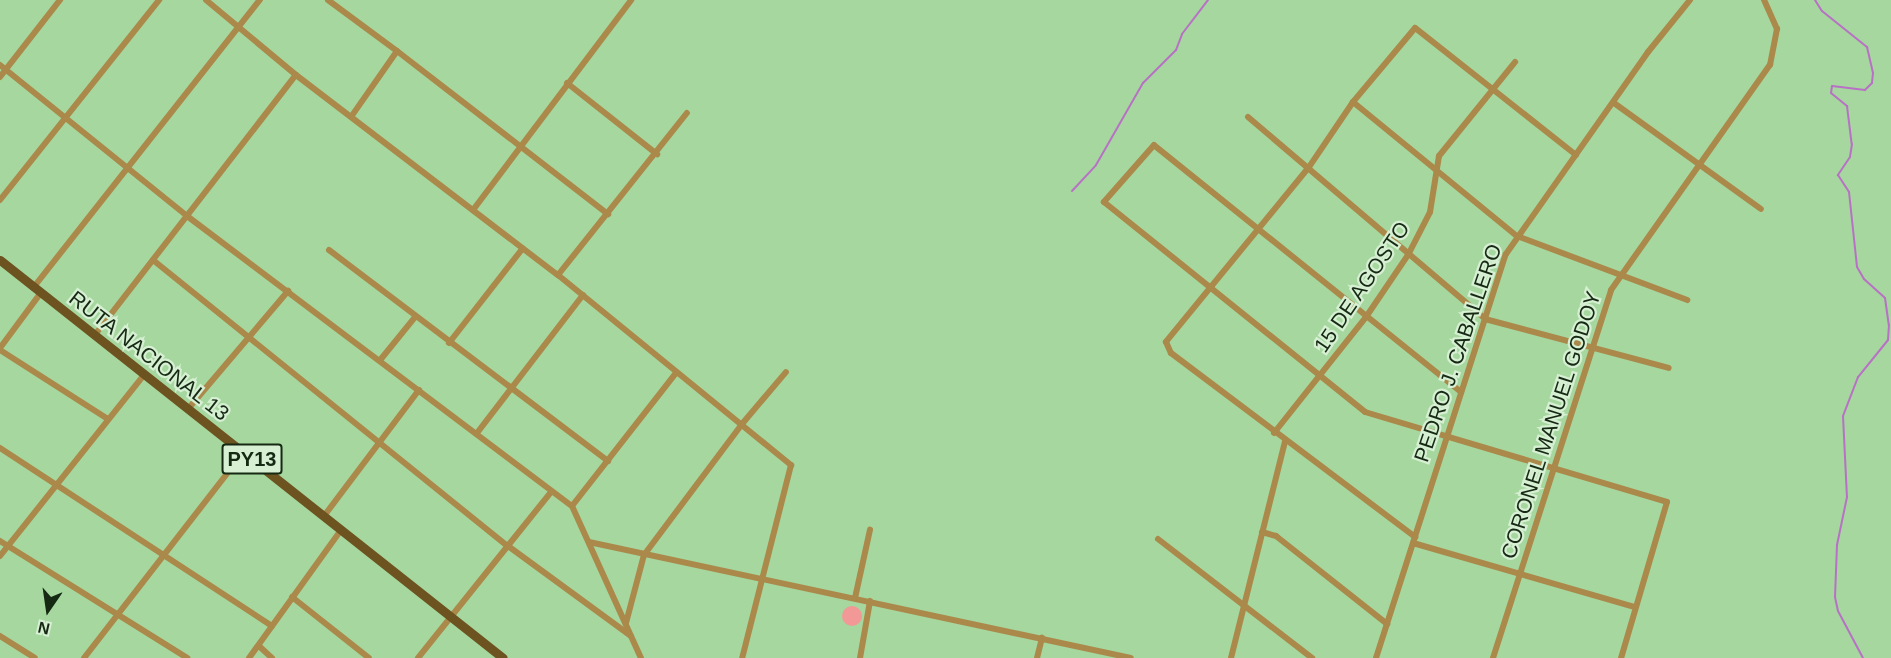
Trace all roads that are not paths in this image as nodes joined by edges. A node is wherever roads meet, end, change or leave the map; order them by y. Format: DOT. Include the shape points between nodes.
graph roads {
  1 [pos="60,0"];
  2 [pos="159,0"];
  3 [pos="206,0"];
  4 [pos="260,0"];
  5 [pos="328,0"];
  6 [pos="631,0"];
  7 [pos="1690,0"];
  8 [pos="1764,0"];
  9 [pos="238,26"];
  10 [pos="397,51"];
  11 [pos="1515,62"];
  12 [pos="3,68"];
  13 [pos="296,75"];
  14 [pos="0,77"];
  15 [pos="567,82"];
  16 [pos="1491,92"];
  17 [pos="1353,102"];
  18 [pos="1614,103"];
  19 [pos="687,113"];
  20 [pos="66,115"];
  21 [pos="351,117"];
  22 [pos="1248,117"];
  23 [pos="521,147"];
  24 [pos="657,154"];
  25 [pos="1576,155"];
  26 [pos="1700,163"];
  27 [pos="128,166"];
  28 [pos="1309,167"];
  29 [pos="1435,170"];
  30 [pos="0,200"];
  31 [pos="1761,209"];
  32 [pos="473,210"];
  33 [pos="608,214"];
  34 [pos="187,216"];
  35 [pos="1258,230"];
  36 [pos="1517,236"];
  37 [pos="523,248"];
  38 [pos="329,250"];
  39 [pos="1408,255"];
  40 [pos="0,260"];
  41 [pos="153,260"];
  42 [pos="558,275"];
  43 [pos="1619,277"];
  44 [pos="1211,286"];
  45 [pos="37,291"];
  46 [pos="288,291"];
  47 [pos="583,295"];
  48 [pos="1687,300"];
  49 [pos="415,316"];
  50 [pos="1366,317"];
  51 [pos="1485,319"];
  52 [pos="93,336"];
  53 [pos="249,341"];
  54 [pos="449,343"];
  55 [pos="1591,348"];
  56 [pos="0,349"];
  57 [pos="381,359"];
  58 [pos="1669,368"];
  59 [pos="786,372"];
  60 [pos="676,373"];
  61 [pos="1322,374"];
  62 [pos="144,375"];
  63 [pos="419,390"];
  64 [pos="510,390"];
  65 [pos="1461,392"];
  66 [pos="188,409"];
  67 [pos="108,419"];
  68 [pos="742,424"];
  69 [pos="477,433"];
  70 [pos="1274,433"];
  71 [pos="1446,439"];
  72 [pos="1285,441"];
  73 [pos="379,442"];
  74 [pos="0,448"];
  75 [pos="244,452"];
  76 [pos="608,461"];
  77 [pos="1553,469"];
  78 [pos="56,484"];
  79 [pos="551,492"];
  80 [pos="572,506"];
  81 [pos="324,516"];
  82 [pos="341,530"];
  83 [pos="870,530"];
  84 [pos="1262,532"];
  85 [pos="1158,539"];
  86 [pos="1414,540"];
  87 [pos="0,542"];
  88 [pos="589,542"];
  89 [pos="7,546"];
  90 [pos="508,546"];
  91 [pos="167,555"];
  92 [pos="644,555"];
  93 [pos="0,556"];
  94 [pos="1520,574"];
  95 [pos="764,579"];
  96 [pos="292,597"];
  97 [pos="855,598"];
  98 [pos="870,602"];
  99 [pos="1244,606"];
  100 [pos="1635,607"];
  101 [pos="118,615"];
  102 [pos="450,617"];
  103 [pos="626,623"];
  104 [pos="1387,624"];
  105 [pos="272,626"];
  106 [pos="0,636"];
  107 [pos="632,637"];
  108 [pos="1042,638"];
  109 [pos="259,646"];
  110 [pos="1107,655"];
  111 [pos="35,658"];
  112 [pos="84,658"];
  113 [pos="187,658"];
  114 [pos="249,658"];
  115 [pos="272,658"];
  116 [pos="369,658"];
  117 [pos="418,658"];
  118 [pos="503,658"];
  119 [pos="641,658"];
  120 [pos="742,658"];
  121 [pos="860,658"];
  122 [pos="1037,658"];
  123 [pos="1131,658"];
  124 [pos="1231,658"];
  125 [pos="1312,658"];
  126 [pos="1376,658"];
  127 [pos="1493,658"];
  128 [pos="1621,658"];
  1 -- 12 [label="street"];
  2 -- 20 [label="street"];
  3 -- 9 [label="street"];
  4 -- 9 [label="street"];
  5 -- 10 [label="street"];
  6 -- 15 [label="street"];
  7 -- 18 [label="street, PEDRO J. CABALLERO"];
  8 -- 26 [label="street, CORONEL MANUEL GODOY" via="1777,29 1770,65"];
  9 -- 13 [label="street"];
  9 -- 27 [label="street"];
  10 -- 21 [label="street"];
  10 -- 23 [label="street"];
  11 -- 16 [label="street, 15 DE AGOSTO"];
  12 -- 14 [label="street"];
  12 -- 20 [label="street"];
  13 -- 21 [label="street"];
  13 -- 34 [label="street"];
  15 -- 23 [label="street"];
  15 -- 24 [label="street"];
  16 -- 17 [label="street" via="1415,28"];
  16 -- 25 [label="street"];
  16 -- 29 [label="street, 15 DE AGOSTO" via="1439,156"];
  17 -- 28 [label="street"];
  17 -- 29 [label="street"];
  18 -- 25 [label="street, PEDRO J. CABALLERO"];
  18 -- 26 [label="street"];
  19 -- 24 [label="street"];
  20 -- 27 [label="street"];
  20 -- 30 [label="street"];
  21 -- 32 [label="street"];
  22 -- 28 [label="street"];
  23 -- 32 [label="street"];
  23 -- 33 [label="street"];
  24 -- 33 [label="street"];
  25 -- 36 [label="street, PEDRO J. CABALLERO"];
  26 -- 31 [label="street"];
  26 -- 43 [label="street, CORONEL MANUEL GODOY"];
  27 -- 34 [label="street"];
  27 -- 45 [label="street"];
  28 -- 35 [label="street"];
  28 -- 39 [label="street"];
  29 -- 36 [label="street"];
  29 -- 39 [label="street, 15 DE AGOSTO" via="1430,212"];
  32 -- 37 [label="street"];
  33 -- 42 [label="street"];
  34 -- 41 [label="street"];
  34 -- 46 [label="street"];
  35 -- 44 [label="street"];
  35 -- 44 [label="street" via="1154,145 1104,202"];
  35 -- 50 [label="street"];
  36 -- 43 [label="street"];
  36 -- 51 [label="street, PEDRO J. CABALLERO" via="1506,254"];
  37 -- 42 [label="street"];
  37 -- 54 [label="street"];
  38 -- 49 [label="street"];
  39 -- 50 [label="street, 15 DE AGOSTO"];
  39 -- 51 [label="street"];
  40 -- 45 [label="highway, RUTA NACIONAL 13 / PY13"];
  41 -- 52 [label="street"];
  41 -- 53 [label="street"];
  42 -- 47 [label="street"];
  43 -- 48 [label="street"];
  43 -- 55 [label="street, CORONEL MANUEL GODOY"];
  44 -- 61 [label="street"];
  44 -- 70 [label="street" via="1166,342 1171,352"];
  45 -- 52 [label="highway, RUTA NACIONAL 13 / PY13"];
  45 -- 56 [label="street"];
  46 -- 53 [label="street"];
  46 -- 57 [label="street"];
  47 -- 60 [label="street"];
  47 -- 64 [label="street"];
  49 -- 54 [label="street"];
  49 -- 57 [label="street"];
  50 -- 61 [label="street, 15 DE AGOSTO"];
  50 -- 65 [label="street"];
  51 -- 55 [label="street"];
  51 -- 65 [label="street, PEDRO J. CABALLERO"];
  52 -- 62 [label="highway, RUTA NACIONAL 13 / PY13"];
  53 -- 66 [label="street"];
  53 -- 73 [label="street"];
  54 -- 64 [label="street"];
  55 -- 58 [label="street"];
  55 -- 77 [label="street, CORONEL MANUEL GODOY"];
  56 -- 67 [label="street"];
  57 -- 63 [label="street"];
  59 -- 68 [label="street"];
  60 -- 68 [label="street"];
  60 -- 76 [label="street"];
  61 -- 70 [label="street, 15 DE AGOSTO"];
  61 -- 71 [label="street" via="1365,412"];
  62 -- 66 [label="highway, RUTA NACIONAL 13 / PY13"];
  62 -- 67 [label="street"];
  63 -- 69 [label="street"];
  63 -- 73 [label="street"];
  64 -- 69 [label="street"];
  64 -- 76 [label="street"];
  65 -- 71 [label="street, PEDRO J. CABALLERO"];
  66 -- 75 [label="highway, RUTA NACIONAL 13 / PY13"];
  67 -- 78 [label="street"];
  68 -- 92 [label="street"];
  68 -- 95 [label="street" via="791,465"];
  69 -- 79 [label="street"];
  70 -- 72 [label="street"];
  71 -- 77 [label="street"];
  71 -- 86 [label="street, PEDRO J. CABALLERO"];
  72 -- 84 [label="street"];
  72 -- 86 [label="street"];
  73 -- 81 [label="street"];
  73 -- 90 [label="street"];
  74 -- 78 [label="street"];
  75 -- 81 [label="highway, RUTA NACIONAL 13 / PY13"];
  75 -- 91 [label="street"];
  76 -- 80 [label="street"];
  77 -- 94 [label="street, CORONEL MANUEL GODOY"];
  77 -- 100 [label="street" via="1667,502"];
  78 -- 89 [label="street"];
  78 -- 91 [label="street"];
  79 -- 80 [label="street"];
  79 -- 90 [label="street"];
  80 -- 88 [label="street"];
  81 -- 82 [label="highway, RUTA NACIONAL 13 / PY13"];
  82 -- 96 [label="street"];
  82 -- 102 [label="highway, RUTA NACIONAL 13 / PY13"];
  83 -- 97 [label="street"];
  84 -- 99 [label="street"];
  84 -- 104 [label="street" via="1276,536"];
  85 -- 99 [label="street"];
  86 -- 94 [label="street"];
  86 -- 104 [label="street, PEDRO J. CABALLERO"];
  87 -- 89 [label="street"];
  88 -- 92 [label="street"];
  88 -- 103 [label="street"];
  89 -- 93 [label="street"];
  89 -- 101 [label="street"];
  90 -- 102 [label="street"];
  90 -- 107 [label="street"];
  91 -- 101 [label="street"];
  91 -- 105 [label="street"];
  92 -- 95 [label="street"];
  92 -- 103 [label="street"];
  94 -- 100 [label="street"];
  94 -- 127 [label="street, CORONEL MANUEL GODOY"];
  95 -- 97 [label="street"];
  95 -- 120 [label="street"];
  96 -- 105 [label="street"];
  96 -- 116 [label="street"];
  97 -- 98 [label="street"];
  98 -- 108 [label="street"];
  98 -- 121 [label="street"];
  99 -- 124 [label="street"];
  99 -- 125 [label="street"];
  100 -- 128 [label="street"];
  101 -- 112 [label="street"];
  101 -- 113 [label="street"];
  102 -- 117 [label="street"];
  102 -- 118 [label="highway, RUTA NACIONAL 13 / PY13"];
  103 -- 107 [label="street"];
  104 -- 126 [label="street, PEDRO J. CABALLERO"];
  105 -- 109 [label="street"];
  106 -- 111 [label="street"];
  107 -- 119 [label="street"];
  108 -- 110 [label="street"];
  108 -- 122 [label="street"];
  109 -- 114 [label="street"];
  109 -- 115 [label="street"];
  110 -- 123 [label="street"];
}
